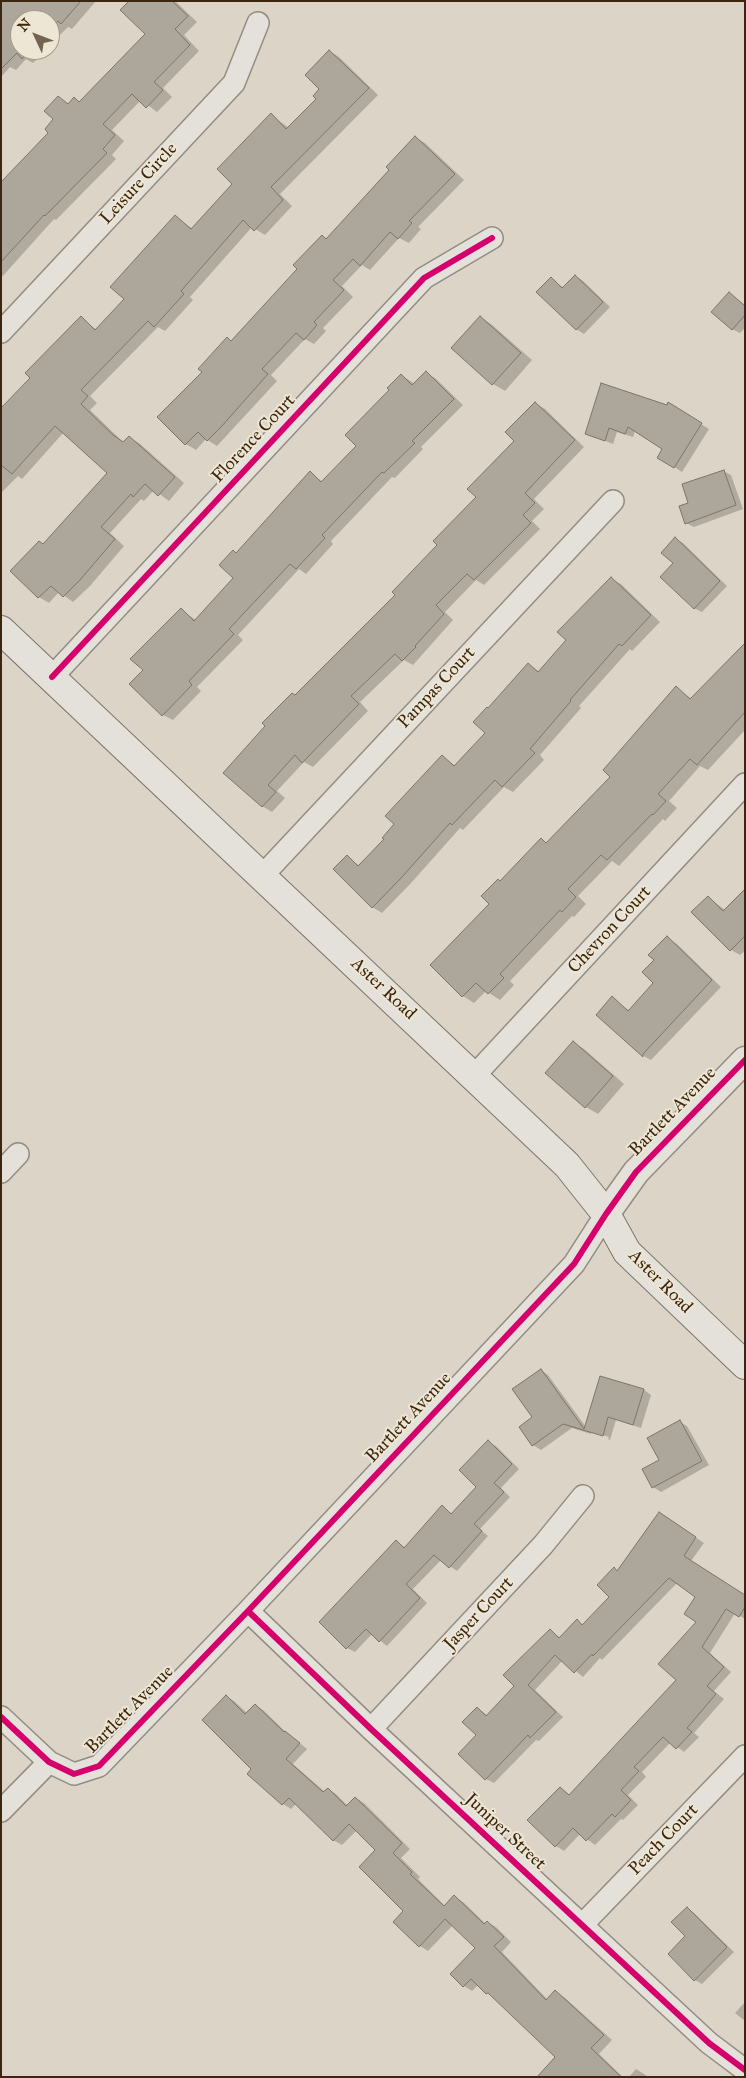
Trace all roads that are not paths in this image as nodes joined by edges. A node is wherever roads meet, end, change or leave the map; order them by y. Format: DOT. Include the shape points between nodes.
graph roads {
  1 [pos="258,23"];
  2 [pos="492,238"];
  3 [pos="1,332"];
  4 [pos="612,501"];
  5 [pos="1,630"];
  6 [pos="52,677"];
  7 [pos="745,784"];
  8 [pos="262,876"];
  9 [pos="745,1060"];
  10 [pos="474,1076"];
  11 [pos="18,1154"];
  12 [pos="1,1172"];
  13 [pos="606,1214"];
  14 [pos="745,1365"];
  15 [pos="584,1496"];
  16 [pos="248,1611"];
  17 [pos="1,1717"];
  18 [pos="371,1729"];
  19 [pos="745,1756"];
  20 [pos="49,1762"];
  21 [pos="1,1811"];
  22 [pos="582,1924"];
  23 [pos="745,2070"];
  1 -- 3 [label="street, Leisure Circle" via="234,83"];
  2 -- 6 [label="street, Florence Court" via="424,278"];
  4 -- 8 [label="street, Pampas Court"];
  5 -- 6 [label="main road, Aster Road"];
  6 -- 8 [label="main road, Aster Road"];
  7 -- 10 [label="street, Chevron Court"];
  8 -- 10 [label="main road, Aster Road"];
  9 -- 13 [label="street, Bartlett Avenue" via="636,1172"];
  10 -- 13 [label="main road, Aster Road" via="567,1165"];
  11 -- 12 [label="street"];
  13 -- 14 [label="main road, Aster Road" via="627,1252"];
  13 -- 16 [label="street, Bartlett Avenue" via="574,1264"];
  15 -- 18 [label="street, Jasper Court" via="543,1545"];
  16 -- 18 [label="street, Juniper Street"];
  16 -- 20 [label="street, Bartlett Avenue" via="99,1766 74,1774"];
  17 -- 20 [label="street"];
  18 -- 22 [label="street, Juniper Street"];
  19 -- 22 [label="street, Peach Court"];
  20 -- 21 [label="street"];
  22 -- 23 [label="street, Juniper Street" via="709,2043"];
}
